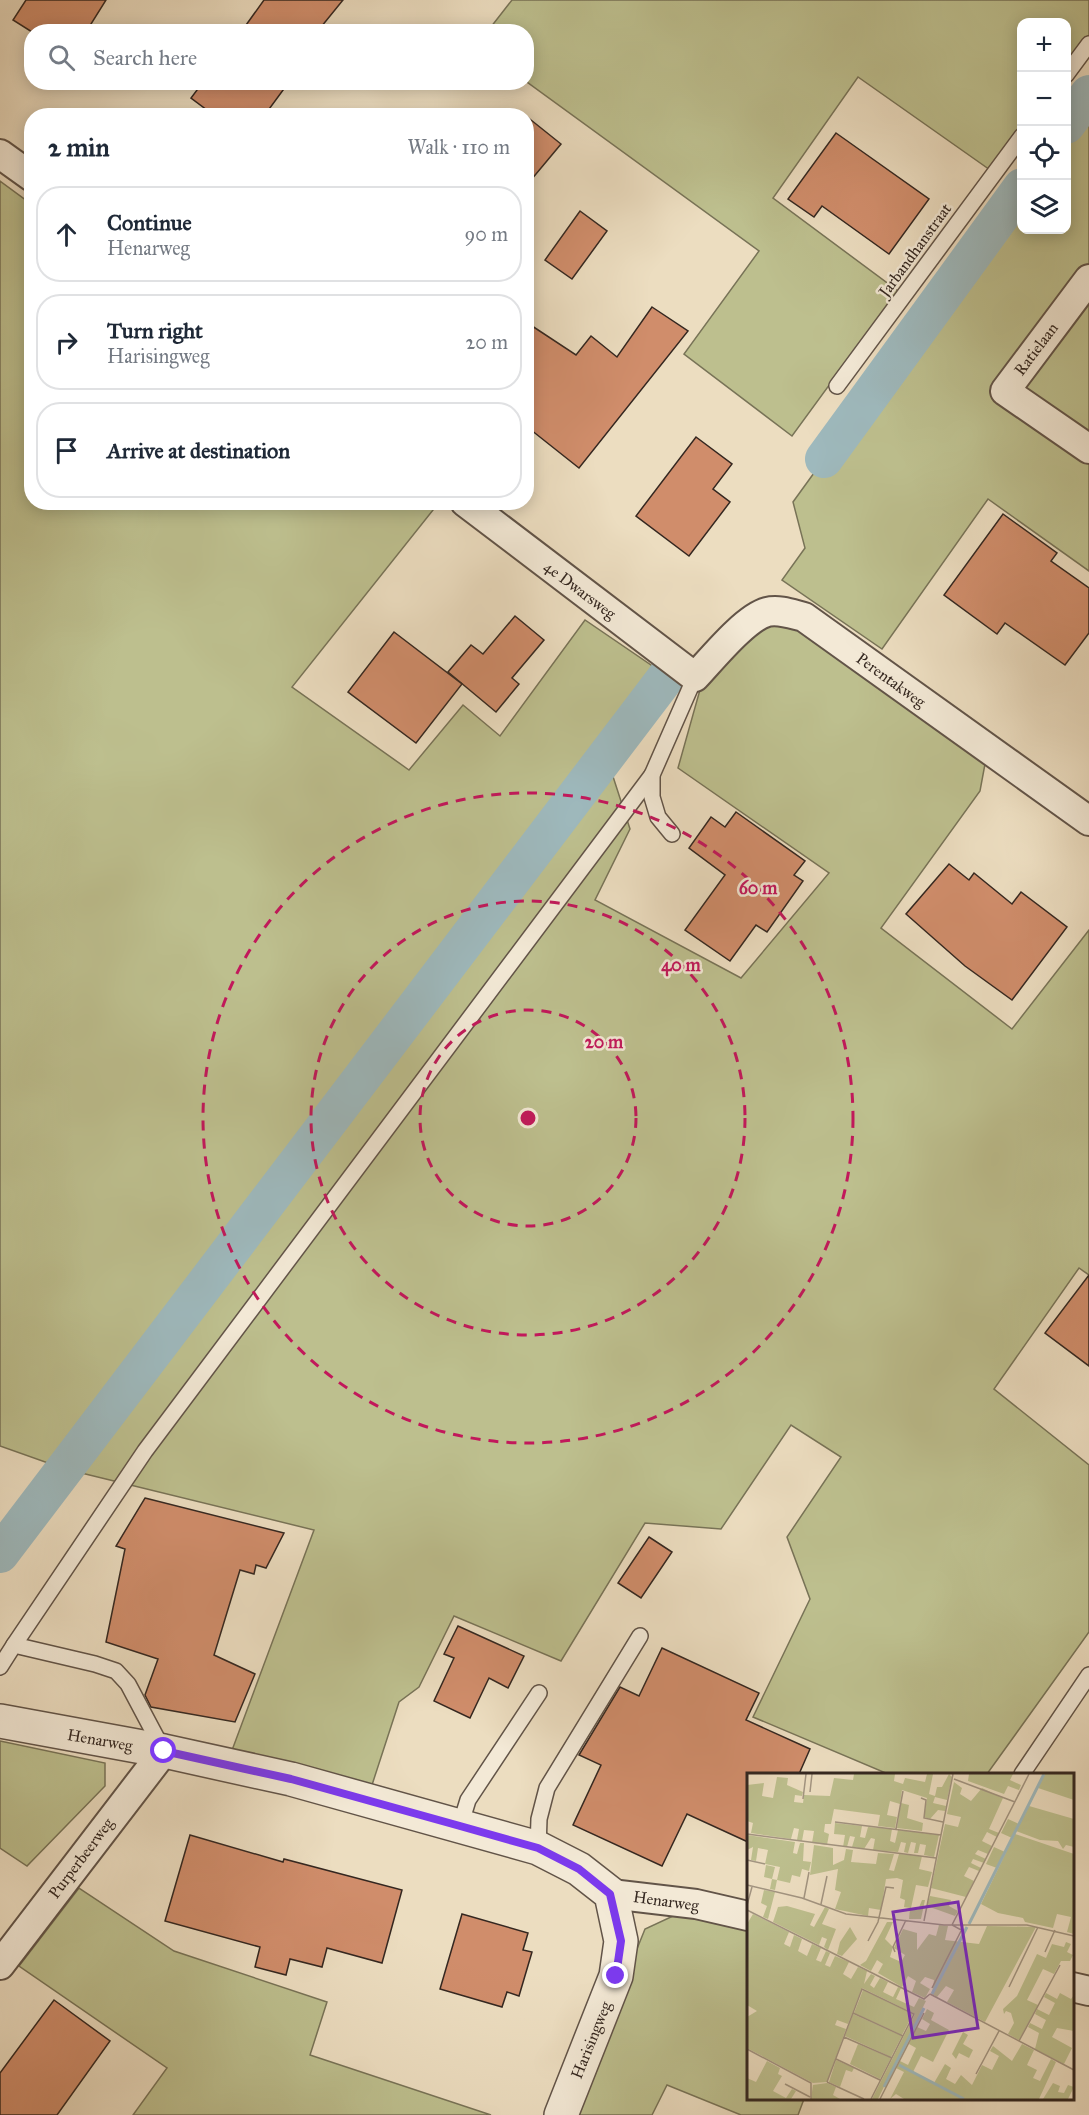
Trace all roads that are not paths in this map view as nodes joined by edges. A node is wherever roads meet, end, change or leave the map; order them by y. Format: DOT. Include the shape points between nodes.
graph roads {
  1 [pos="1089,44"];
  2 [pos="1068,72"];
  3 [pos="1017,143"];
  4 [pos="0,154"];
  5 [pos="24,171"];
  6 [pos="1089,279"];
  7 [pos="837,386"];
  8 [pos="1089,449"];
  9 [pos="476,510"];
  10 [pos="695,676"];
  11 [pos="652,775"];
  12 [pos="1089,821"];
  13 [pos="672,834"];
  14 [pos="640,1636"];
  15 [pos="14,1645"];
  16 [pos="0,1667"];
  17 [pos="1089,1675"];
  18 [pos="539,1693"];
  19 [pos="0,1721"];
  20 [pos="164,1751"];
  21 [pos="1023,1773"];
  22 [pos="460,1826"];
  23 [pos="538,1848"];
  24 [pos="610,1894"];
  25 [pos="747,1916"];
  26 [pos="0,1965"];
  27 [pos="1074,1987"];
  28 [pos="1089,1990"];
  29 [pos="561,2115"];
  1 -- 2 [label="lane"];
  3 -- 7 [label="lane, Jarbandhanstraat"];
  4 -- 5 [label="street"];
  6 -- 8 [label="street, Ratielaan" via="1005,391"];
  9 -- 10 [label="street, 4e Dwarsweg"];
  10 -- 11 [label="lane"];
  10 -- 12 [label="street, Perentakweg" via="752,618 769,611 804,617"];
  11 -- 13 [label="lane" via="652,797 658,817"];
  11 -- 15 [label="lane" via="145,1451"];
  14 -- 23 [label="lane" via="547,1788 539,1819"];
  15 -- 16 [label="lane"];
  15 -- 20 [label="lane" via="116,1671 128,1684"];
  17 -- 21 [label="lane"];
  18 -- 22 [label="lane" via="468,1800"];
  19 -- 20 [label="street, Henarweg"];
  20 -- 22 [label="street, Henarweg" via="291,1779"];
  20 -- 26 [label="street, Purperbeerweg"];
  22 -- 23 [label="street, Henarweg"];
  23 -- 24 [label="street, Henarweg" via="579,1869"];
  24 -- 25 [label="street, Henarweg" via="696,1904"];
  24 -- 29 [label="street, Harisingweg" via="621,1941 616,1976"];
  27 -- 28 [label="street"];
}
